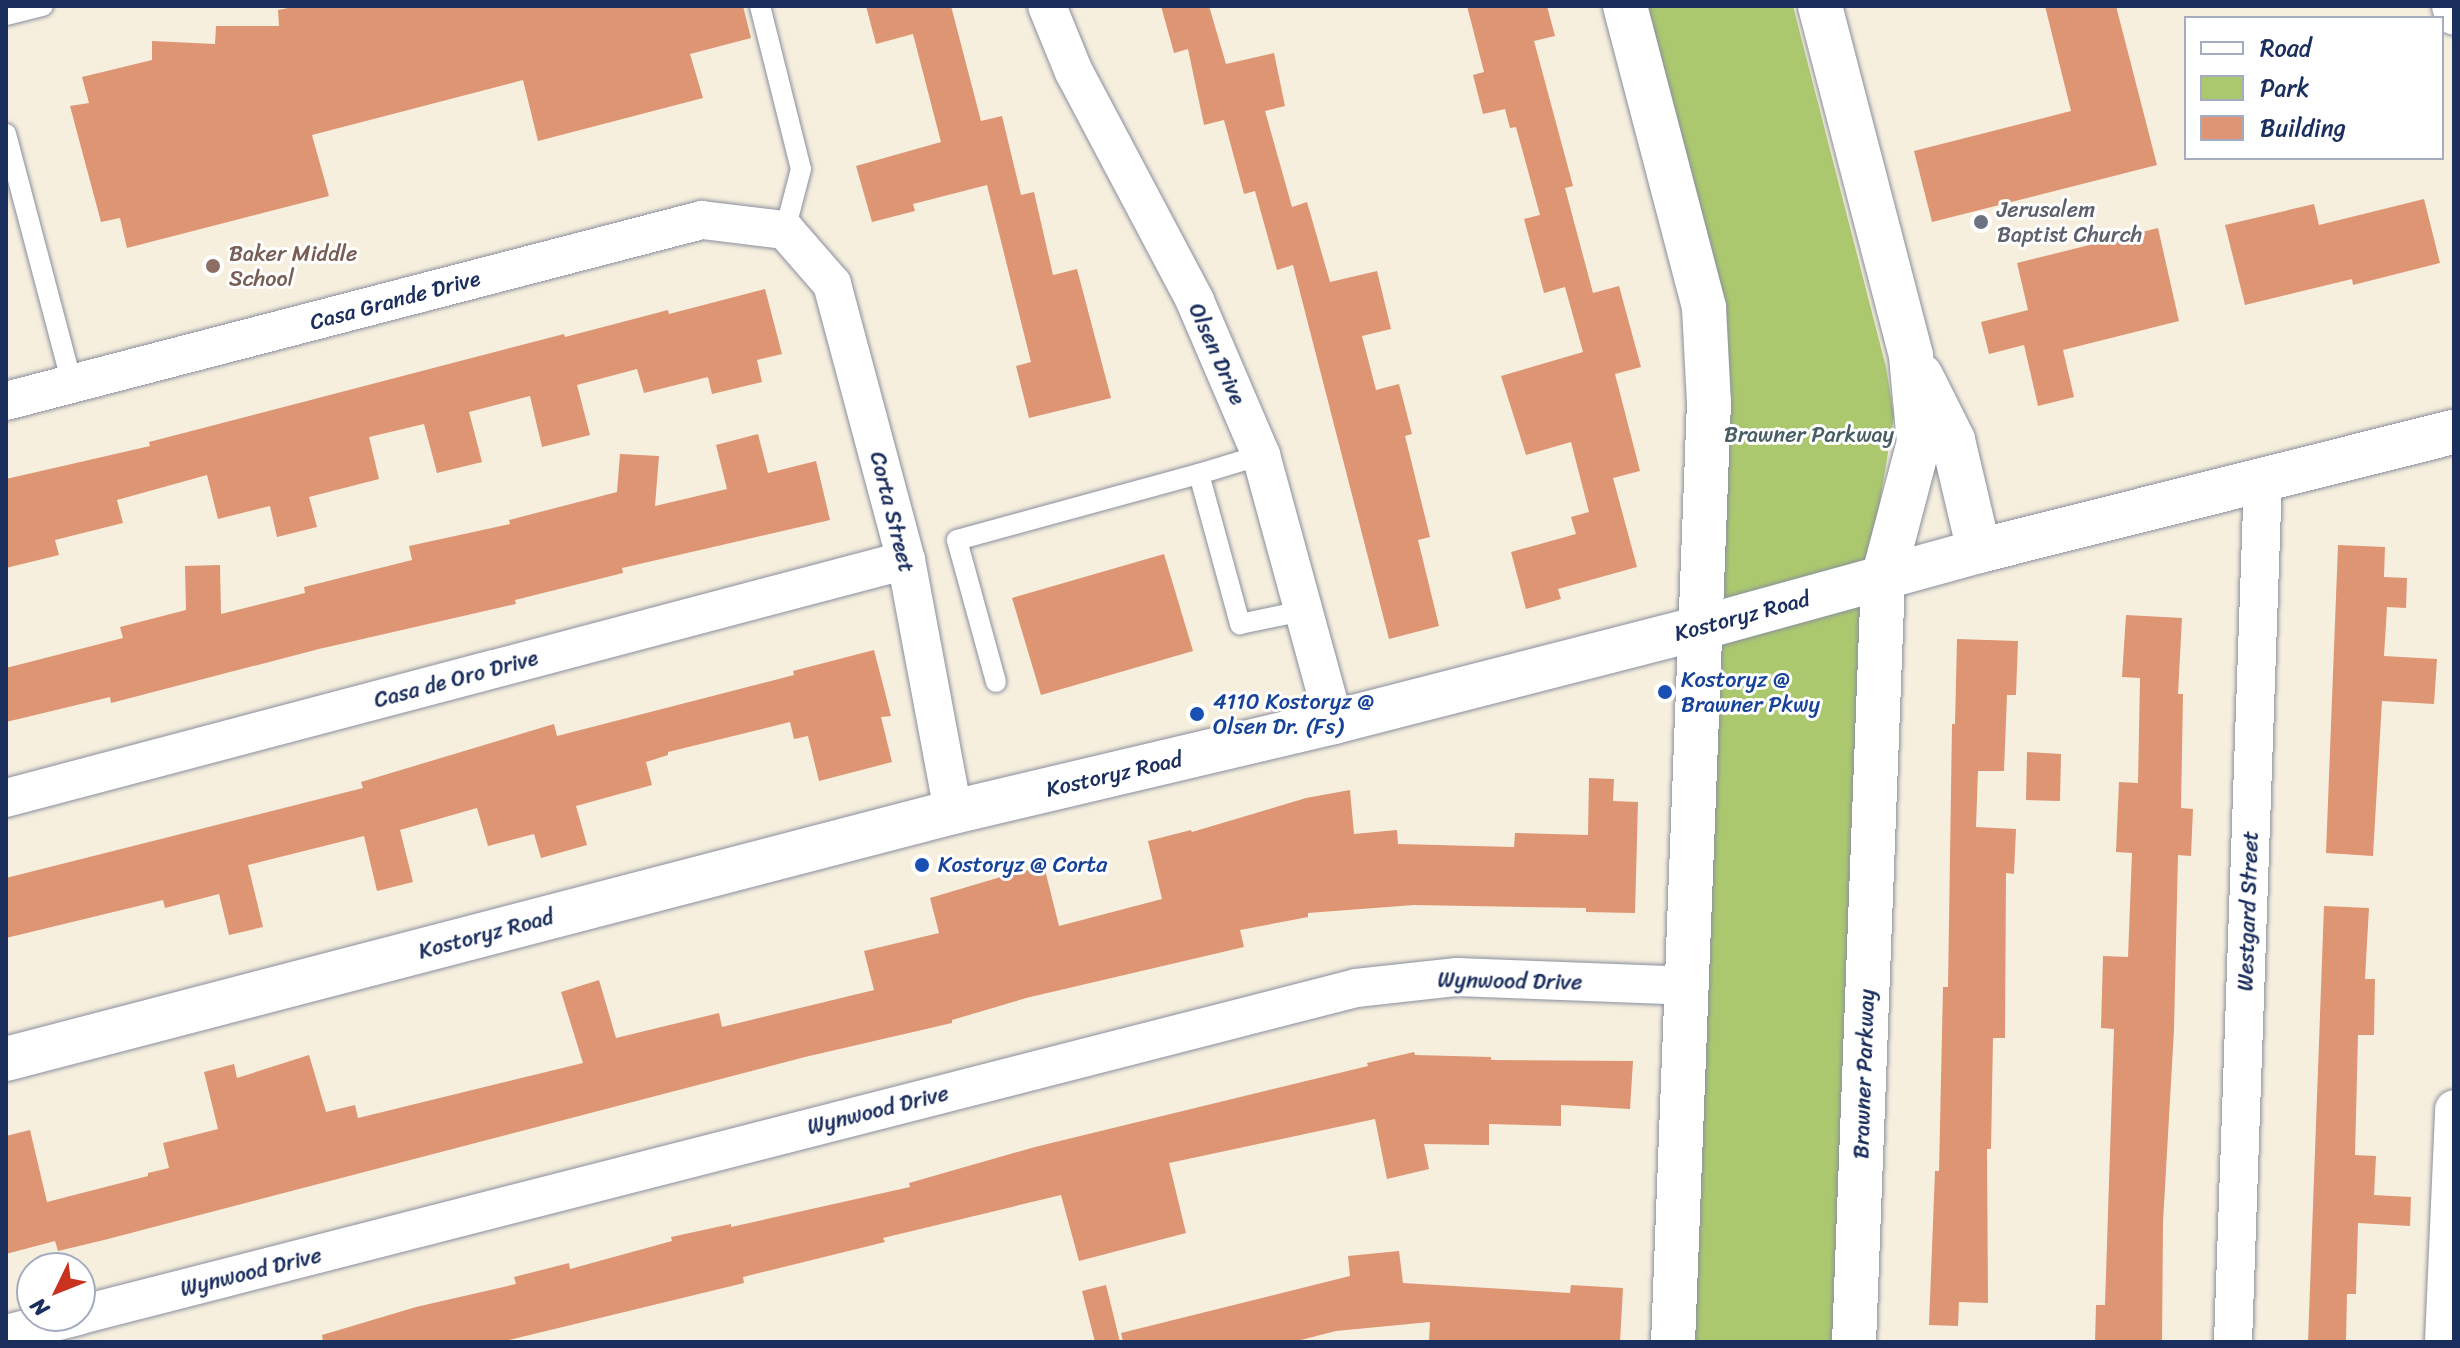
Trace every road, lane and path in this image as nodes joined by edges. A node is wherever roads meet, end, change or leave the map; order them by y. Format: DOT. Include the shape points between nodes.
graph roads {
  1 [pos="43,6"];
  2 [pos="760,6"];
  3 [pos="1047,6"];
  4 [pos="1625,6"];
  5 [pos="1820,6"];
  6 [pos="2451,6"];
  7 [pos="6,15"];
  8 [pos="2454,16"];
  9 [pos="6,134"];
  10 [pos="785,230"];
  11 [pos="1911,356"];
  12 [pos="72,384"];
  13 [pos="6,401"];
  14 [pos="2454,432"];
  15 [pos="1261,455"];
  16 [pos="1199,474"];
  17 [pos="2263,480"];
  18 [pos="1979,551"];
  19 [pos="906,560"];
  20 [pos="1883,578"];
  21 [pos="1302,611"];
  22 [pos="1700,628"];
  23 [pos="996,682"];
  24 [pos="1334,722"];
  25 [pos="6,798"];
  26 [pos="953,812"];
  27 [pos="1687,986"];
  28 [pos="6,1059"];
  29 [pos="2454,1109"];
  30 [pos="96,1312"];
  31 [pos="1673,1342"];
  32 [pos="1854,1342"];
  33 [pos="2233,1342"];
  34 [pos="2444,1342"];
  1 -- 7 [label="lane"];
  2 -- 10 [label="lane" via="801,169"];
  3 -- 15 [label="street, Olsen Drive" via="1074,72 1195,301"];
  4 -- 22 [label="street" via="1704,308 1709,402"];
  5 -- 11 [label="street, Brawner Parkway"];
  6 -- 8 [label="street"];
  9 -- 12 [label="lane"];
  10 -- 12 [label="street, Casa Grande Drive" via="702,220"];
  10 -- 19 [label="street, Corta Street" via="832,284"];
  11 -- 18 [label="street" via="1953,440"];
  11 -- 20 [label="street, Brawner Parkway" via="1919,442"];
  12 -- 13 [label="street, Casa Grande Drive"];
  14 -- 17 [label="street, Kostoryz Road"];
  15 -- 16 [label="lane"];
  15 -- 21 [label="street, Olsen Drive"];
  16 -- 21 [label="lane" via="1240,624"];
  16 -- 23 [label="lane" via="957,540"];
  17 -- 18 [label="street, Kostoryz Road"];
  17 -- 33 [label="street, Westgard Street"];
  18 -- 20 [label="street, Kostoryz Road"];
  19 -- 25 [label="street, Casa de Oro Drive"];
  19 -- 26 [label="street, Corta Street"];
  20 -- 22 [label="street, Kostoryz Road"];
  20 -- 32 [label="street, Brawner Parkway"];
  21 -- 24 [label="street, Olsen Drive"];
  22 -- 24 [label="street, Kostoryz Road"];
  22 -- 27 [label="street"];
  24 -- 26 [label="street, Kostoryz Road"];
  26 -- 28 [label="street, Kostoryz Road"];
  27 -- 30 [label="street, Wynwood Drive" via="1457,977 1356,988"];
  27 -- 31 [label="street"];
  29 -- 34 [label="street"];
}
